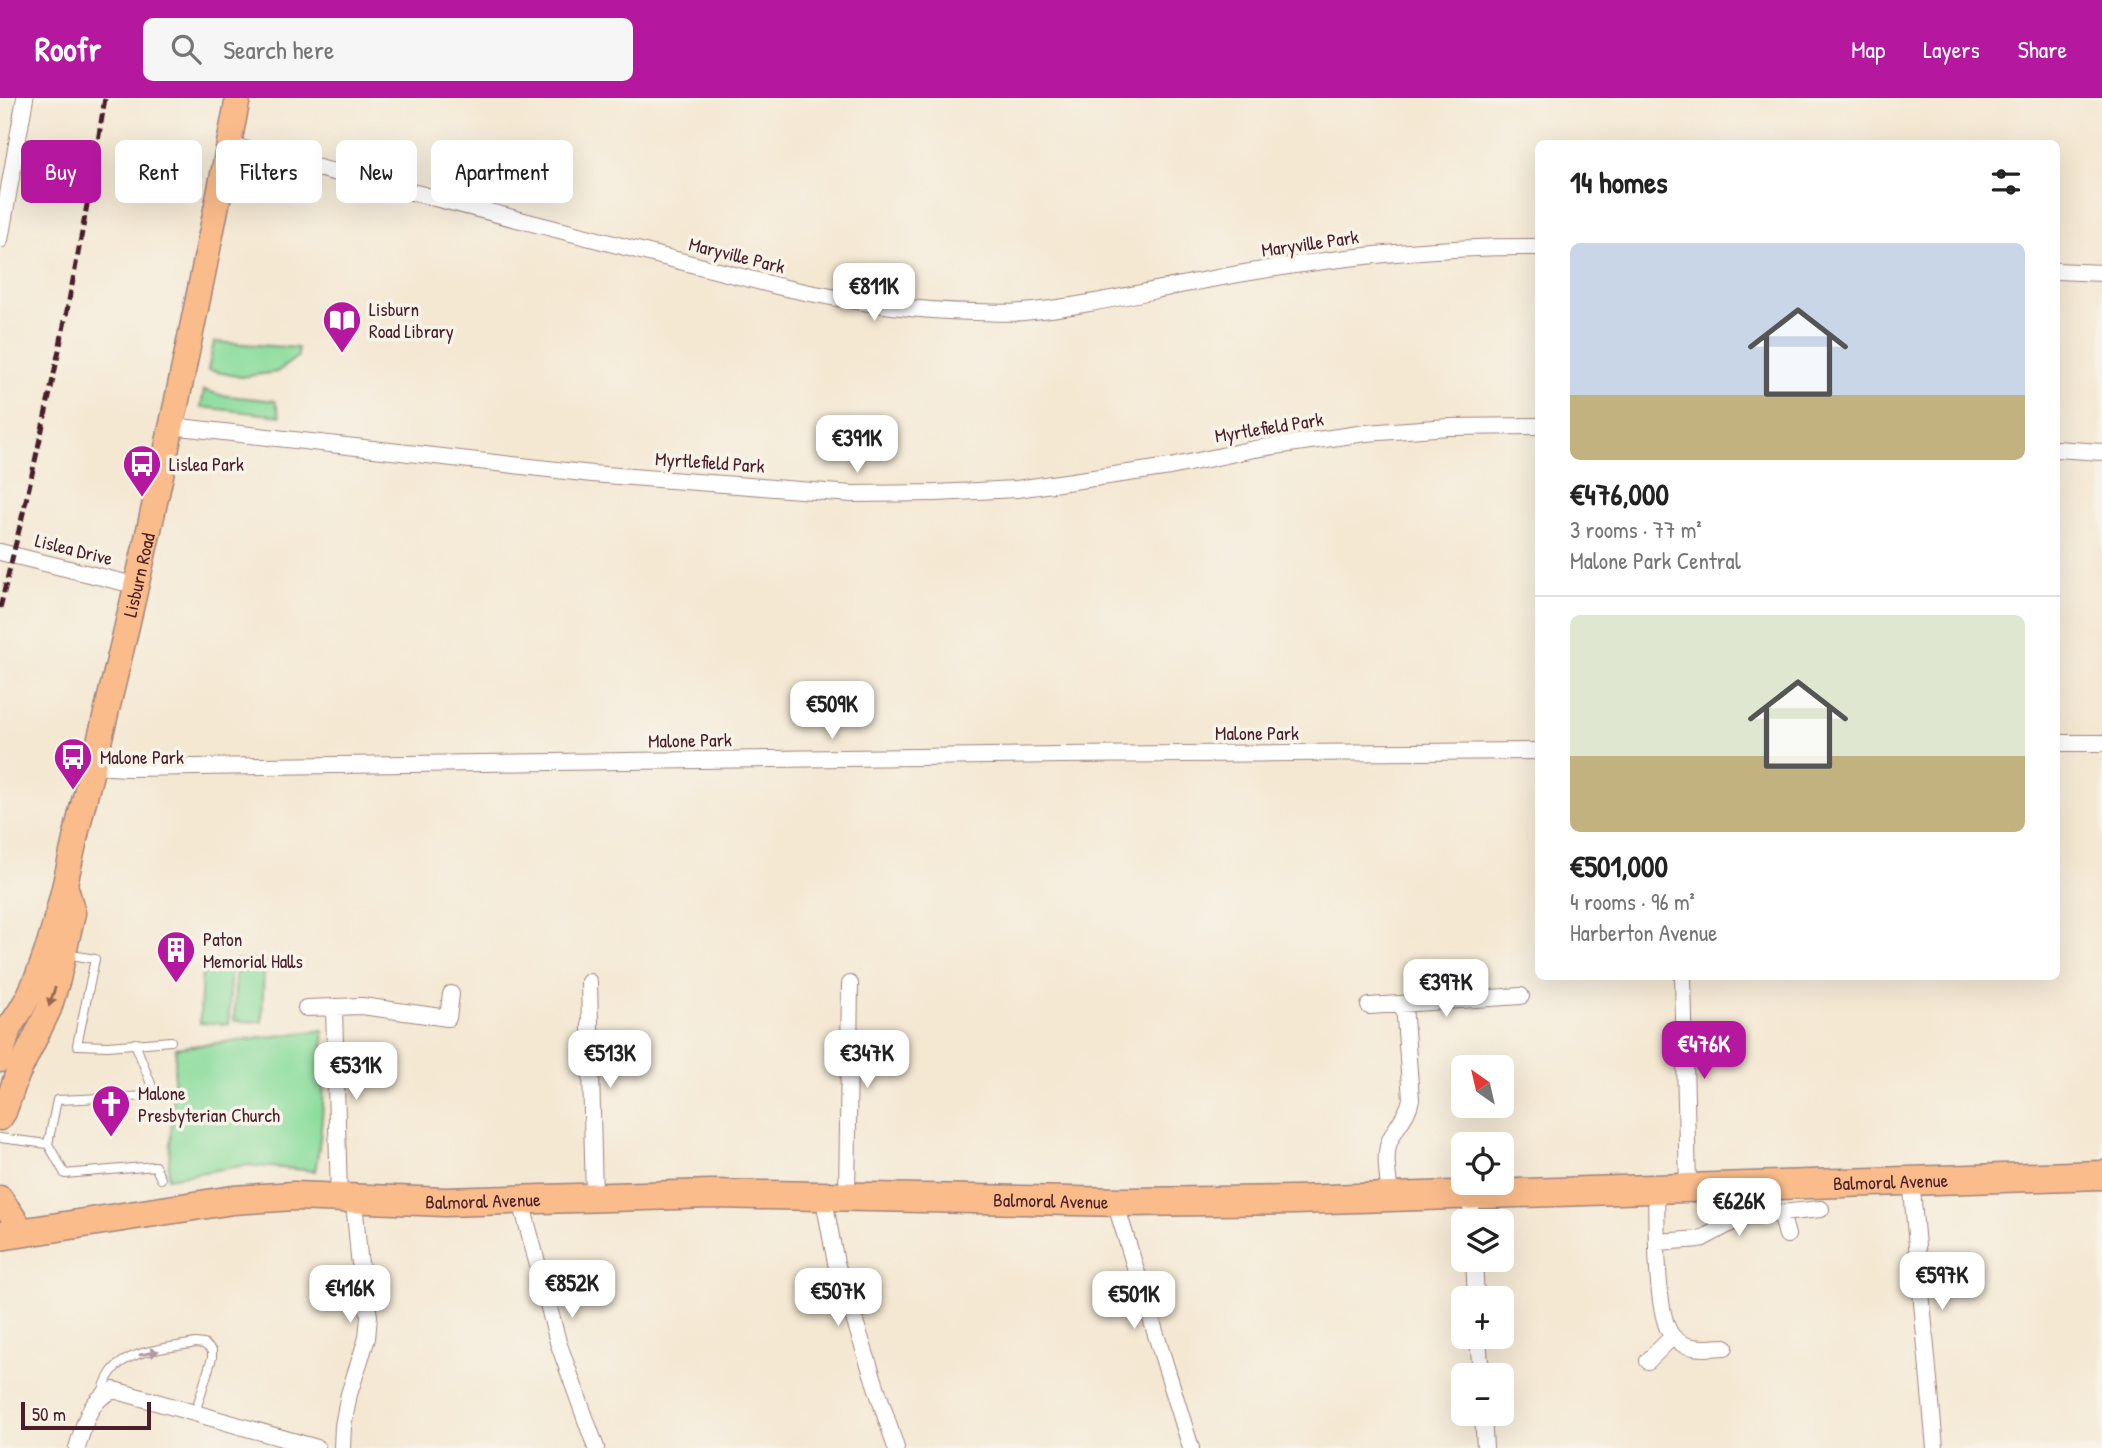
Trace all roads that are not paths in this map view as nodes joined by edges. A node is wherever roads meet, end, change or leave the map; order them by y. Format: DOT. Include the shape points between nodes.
graph roads {
  1 [pos="25,98"];
  2 [pos="238,98"];
  3 [pos="230,140"];
  4 [pos="322,169"];
  5 [pos="5,185"];
  6 [pos="217,203"];
  7 [pos="0,240"];
  8 [pos="1535,247"];
  9 [pos="2060,271"];
  10 [pos="2102,273"];
  11 [pos="171,426"];
  12 [pos="1535,426"];
  13 [pos="2060,449"];
  14 [pos="2102,452"];
  15 [pos="0,552"];
  16 [pos="138,586"];
  17 [pos="2060,743"];
  18 [pos="2102,743"];
  19 [pos="1535,751"];
  20 [pos="94,766"];
  21 [pos="55,952"];
  22 [pos="1683,980"];
  23 [pos="589,982"];
  24 [pos="850,984"];
  25 [pos="451,994"];
  26 [pos="1521,996"];
  27 [pos="1404,1004"];
  28 [pos="1369,1006"];
  29 [pos="334,1007"];
  30 [pos="306,1008"];
  31 [pos="5,1033"];
  32 [pos="171,1041"];
  33 [pos="135,1044"];
  34 [pos="0,1060"];
  35 [pos="0,1118"];
  36 [pos="0,1138"];
  37 [pos="48,1143"];
  38 [pos="2102,1175"];
  39 [pos="162,1179"];
  40 [pos="1911,1179"];
  41 [pos="1688,1186"];
  42 [pos="1656,1188"];
  43 [pos="835,1196"];
  44 [pos="1390,1197"];
  45 [pos="0,1198"];
  46 [pos="594,1198"];
  47 [pos="347,1199"];
  48 [pos="521,1201"];
  49 [pos="1115,1202"];
  50 [pos="1471,1208"];
  51 [pos="1821,1209"];
  52 [pos="1781,1213"];
  53 [pos="12,1234"];
  54 [pos="1787,1235"];
  55 [pos="1658,1242"];
  56 [pos="1672,1337"];
  57 [pos="1725,1348"];
  58 [pos="1648,1361"];
  59 [pos="101,1395"];
  60 [pos="195,1413"];
  61 [pos="1484,1426"];
  62 [pos="77,1448"];
  63 [pos="317,1448"];
  64 [pos="342,1448"];
  65 [pos="596,1448"];
  66 [pos="896,1448"];
  67 [pos="1191,1448"];
  68 [pos="1485,1448"];
  69 [pos="1935,1448"];
  1 -- 5 [label="street"];
  2 -- 3 [label="main road, Lisburn Road"];
  4 -- 8 [label="street, Maryville Park" via="781,287 890,307 1021,313 1333,259"];
  5 -- 7 [label="street"];
  6 -- 11 [label="main road, Lisburn Road"];
  9 -- 10 [label="street"];
  11 -- 12 [label="street, Myrtlefield Park" via="592,474 852,494 1017,489 1366,433"];
  11 -- 16 [label="main road, Lisburn Road"];
  13 -- 14 [label="street"];
  15 -- 16 [label="street, Lislea Drive"];
  16 -- 20 [label="main road, Lisburn Road"];
  17 -- 18 [label="street"];
  19 -- 20 [label="street, Malone Park"];
  20 -- 21 [label="main road, Lisburn Road" via="64,884"];
  21 -- 31 [label="main road, Lisburn Road"];
  21 -- 33 [label="lane" via="95,958 77,1045"];
  21 -- 35 [label="main road, one-way" via="48,1009"];
  22 -- 41 [label="street"];
  23 -- 46 [label="street"];
  24 -- 43 [label="street"];
  25 -- 29 [label="street" via="448,1018 362,1006"];
  26 -- 27 [label="street"];
  27 -- 28 [label="street"];
  27 -- 44 [label="street" via="1411,1099 1387,1154"];
  29 -- 30 [label="street"];
  29 -- 47 [label="street"];
  31 -- 34 [label="main road, Lisburn Road"];
  32 -- 33 [label="lane"];
  33 -- 37 [label="lane" via="151,1084 151,1096 57,1100"];
  36 -- 37 [label="lane"];
  37 -- 39 [label="lane" via="65,1174 155,1166"];
  38 -- 40 [label="highway, Balmoral Avenue"];
  40 -- 41 [label="highway, Balmoral Avenue"];
  40 -- 69 [label="street"];
  41 -- 42 [label="highway, Balmoral Avenue"];
  42 -- 50 [label="highway, Balmoral Avenue"];
  42 -- 55 [label="street"];
  43 -- 46 [label="highway, Balmoral Avenue"];
  43 -- 49 [label="highway, Balmoral Avenue"];
  43 -- 66 [label="street" via="836,1264"];
  44 -- 49 [label="highway, Balmoral Avenue"];
  44 -- 50 [label="highway, Balmoral Avenue"];
  45 -- 53 [label="main road"];
  46 -- 48 [label="highway, Balmoral Avenue"];
  47 -- 48 [label="highway, Balmoral Avenue"];
  47 -- 53 [label="highway, Balmoral Avenue" via="233,1200"];
  47 -- 64 [label="street" via="369,1316 367,1338 349,1394"];
  48 -- 65 [label="street" via="558,1342"];
  49 -- 67 [label="street"];
  51 -- 52 [label="street"];
  52 -- 54 [label="street"];
  52 -- 55 [label="street" via="1742,1217 1701,1239"];
  55 -- 56 [label="street" via="1660,1306"];
  56 -- 57 [label="street" via="1695,1348"];
  56 -- 58 [label="street"];
  59 -- 60 [label="street" via="114,1390"];
  59 -- 60 [label="lane, one-way" via="109,1375 134,1356 204,1344 212,1358"];
  59 -- 62 [label="street" via="91,1406"];
  60 -- 63 [label="street"];
  61 -- 68 [label="street"];
}
